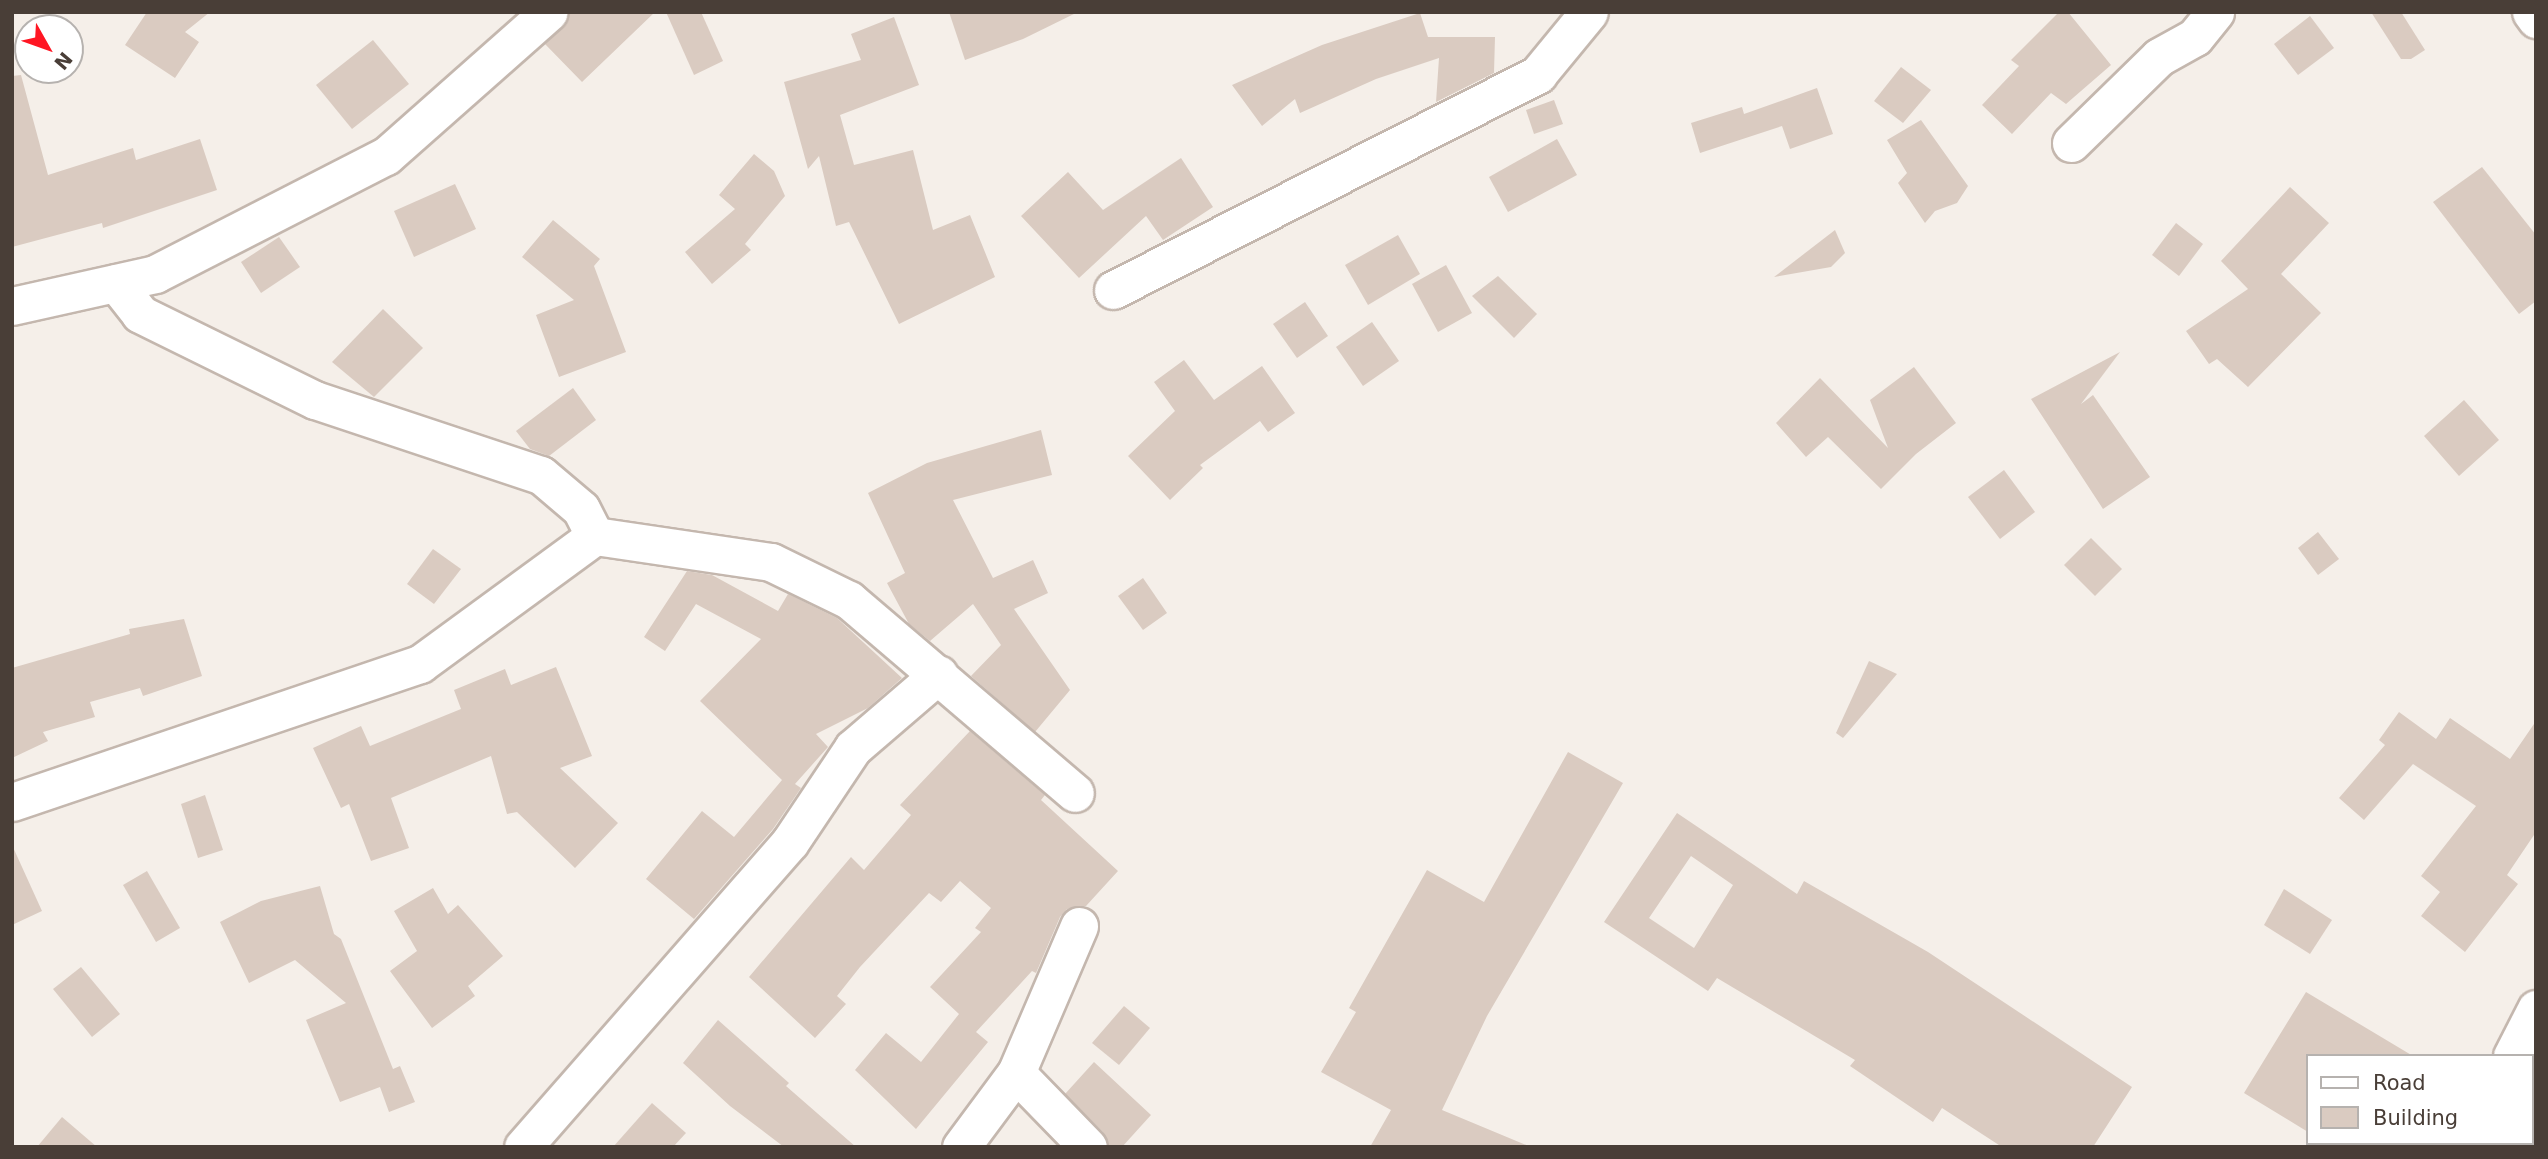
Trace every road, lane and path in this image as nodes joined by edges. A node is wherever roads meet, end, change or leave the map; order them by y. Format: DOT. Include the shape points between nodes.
graph roads {
  1 [pos="549,12"];
  2 [pos="1589,12"];
  3 [pos="2215,12"];
  4 [pos="2531,12"];
  5 [pos="2536,19"];
  6 [pos="2071,144"];
  7 [pos="116,283"];
  8 [pos="1113,290"];
  9 [pos="12,306"];
  10 [pos="595,537"];
  11 [pos="939,674"];
  12 [pos="1074,793"];
  13 [pos="12,802"];
  14 [pos="1079,926"];
  15 [pos="2536,1009"];
  16 [pos="2513,1054"];
  17 [pos="1016,1073"];
  18 [pos="523,1147"];
  19 [pos="961,1147"];
  20 [pos="1088,1147"];
  1 -- 7 [label="street" via="386,156 155,274"];
  2 -- 8 [label="street" via="1538,74"];
  3 -- 6 [label="street" via="2195,37 2159,57"];
  4 -- 5 [label="street"];
  7 -- 9 [label="street"];
  7 -- 10 [label="street" via="140,314 315,400 541,475 581,509"];
  10 -- 11 [label="street" via="771,562 849,600"];
  10 -- 13 [label="street" via="420,664"];
  11 -- 12 [label="street"];
  11 -- 18 [label="street" via="853,748 790,842"];
  14 -- 17 [label="street"];
  15 -- 16 [label="street"];
  17 -- 19 [label="street"];
  17 -- 20 [label="street"];
}
